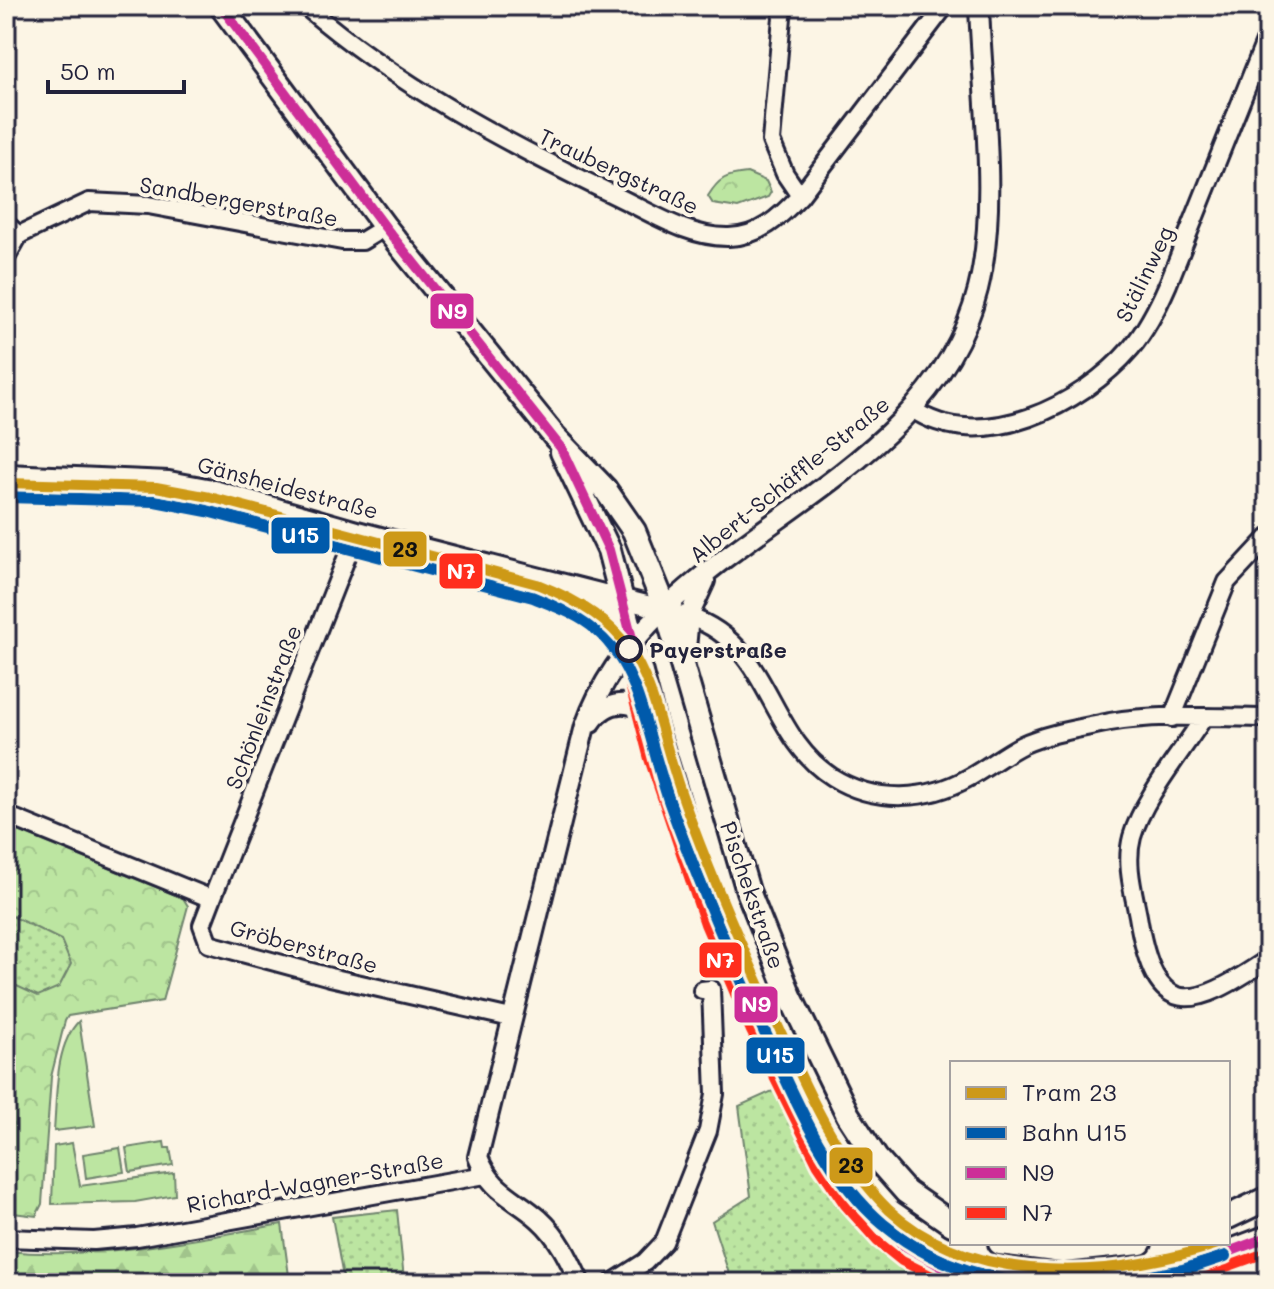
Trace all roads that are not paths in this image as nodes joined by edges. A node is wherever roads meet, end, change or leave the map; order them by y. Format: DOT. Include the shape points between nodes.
graph roads {
  1 [pos="221,6"];
  2 [pos="305,6"];
  3 [pos="783,6"];
  4 [pos="945,6"];
  5 [pos="979,6"];
  6 [pos="1268,34"];
  7 [pos="800,196"];
  8 [pos="385,227"];
  9 [pos="13,230"];
  10 [pos="6,258"];
  11 [pos="912,409"];
  12 [pos="555,437"];
  13 [pos="6,474"];
  14 [pos="357,531"];
  15 [pos="1268,538"];
  16 [pos="710,572"];
  17 [pos="558,583"];
  18 [pos="699,592"];
  19 [pos="624,600"];
  20 [pos="666,610"];
  21 [pos="689,616"];
  22 [pos="711,627"];
  23 [pos="634,643"];
  24 [pos="686,682"];
  25 [pos="1204,717"];
  26 [pos="1172,718"];
  27 [pos="1268,718"];
  28 [pos="654,723"];
  29 [pos="580,744"];
  30 [pos="6,815"];
  31 [pos="212,899"];
  32 [pos="1268,959"];
  33 [pos="702,990"];
  34 [pos="511,1018"];
  35 [pos="485,1175"];
  36 [pos="1268,1198"];
  37 [pos="1230,1216"];
  38 [pos="950,1223"];
  39 [pos="1268,1237"];
  40 [pos="6,1238"];
  41 [pos="1016,1245"];
  42 [pos="1121,1245"];
  43 [pos="580,1283"];
  44 [pos="612,1283"];
  45 [pos="993,1283"];
  46 [pos="1119,1283"];
  1 -- 8 [label="main road"];
  2 -- 7 [label="street, Traubergstraße" via="459,115 681,228 725,238 748,235 776,221"];
  3 -- 7 [label="street" via="771,141"];
  4 -- 7 [label="street, Traubergstraße"];
  5 -- 11 [label="street, Albert-Schäffle-Straße" via="988,218 979,288 957,345"];
  6 -- 11 [label="street, Stälinweg" via="1168,284 1129,350 1077,393 1003,423 947,427"];
  8 -- 9 [label="street, Sandbergerstraße" via="362,241 342,241 148,205 89,202"];
  8 -- 12 [label="main road"];
  9 -- 10 [label="street, Sandbergerstraße"];
  11 -- 16 [label="street, Albert-Schäffle-Straße" via="858,459"];
  12 -- 19 [label="main road, Pischekstraße" via="609,550"];
  12 -- 20 [label="main road, Pischekstraße" via="619,508 643,549"];
  13 -- 14 [label="street, Gänsheidestraße" via="169,481"];
  14 -- 17 [label="street, Gänsheidestraße"];
  14 -- 31 [label="street, Schönleinstraße"];
  15 -- 26 [label="street" via="1227,582"];
  16 -- 18 [label="street"];
  16 -- 20 [label="street, Albert-Schäffle-Straße"];
  17 -- 19 [label="street, Gänsheidestraße"];
  17 -- 23 [label="street" via="607,612"];
  18 -- 21 [label="street"];
  18 -- 22 [label="street, Albert-Schäffle-Straße" via="699,611"];
  19 -- 20 [label="street, Gänsheidestraße"];
  19 -- 23 [label="main road, Pischekstraße"];
  20 -- 21 [label="street, Gänsheidestraße"];
  20 -- 23 [label="street"];
  20 -- 24 [label="main road, Pischekstraße"];
  21 -- 22 [label="street, Gänsheidestraße"];
  21 -- 24 [label="street"];
  22 -- 26 [label="street, Gänsheidestraße" via="749,659 800,745 831,777 872,794 921,797 967,779 1023,744 1113,722"];
  23 -- 28 [label="main road, Pischekstraße"];
  23 -- 29 [label="street" via="597,699"];
  24 -- 38 [label="main road, Pischekstraße" via="763,936 818,1056 876,1158 906,1192"];
  25 -- 26 [label="street, Gänsheidestraße"];
  25 -- 27 [label="street, Gänsheidestraße"];
  25 -- 32 [label="street" via="1131,839 1129,863 1145,958 1155,979 1187,998 1217,992"];
  28 -- 29 [label="street" via="639,708 613,704 597,714"];
  28 -- 45 [label="main road, Pischekstraße" via="695,856 732,952 829,1156 873,1217 903,1245 944,1268"];
  29 -- 34 [label="street"];
  30 -- 31 [label="street, Gröberstraße"];
  31 -- 34 [label="street, Gröberstraße" via="202,925 209,944"];
  33 -- 44 [label="street" via="711,989 715,1094 710,1122 664,1242"];
  34 -- 35 [label="street" via="479,1143"];
  35 -- 40 [label="street, Richard-Wagner-Straße" via="137,1237"];
  35 -- 43 [label="street" via="555,1236"];
  36 -- 37 [label="main road"];
  39 -- 46 [label="main road" via="1189,1267"];
  41 -- 42 [label="main road" via="1063,1251"];
}
